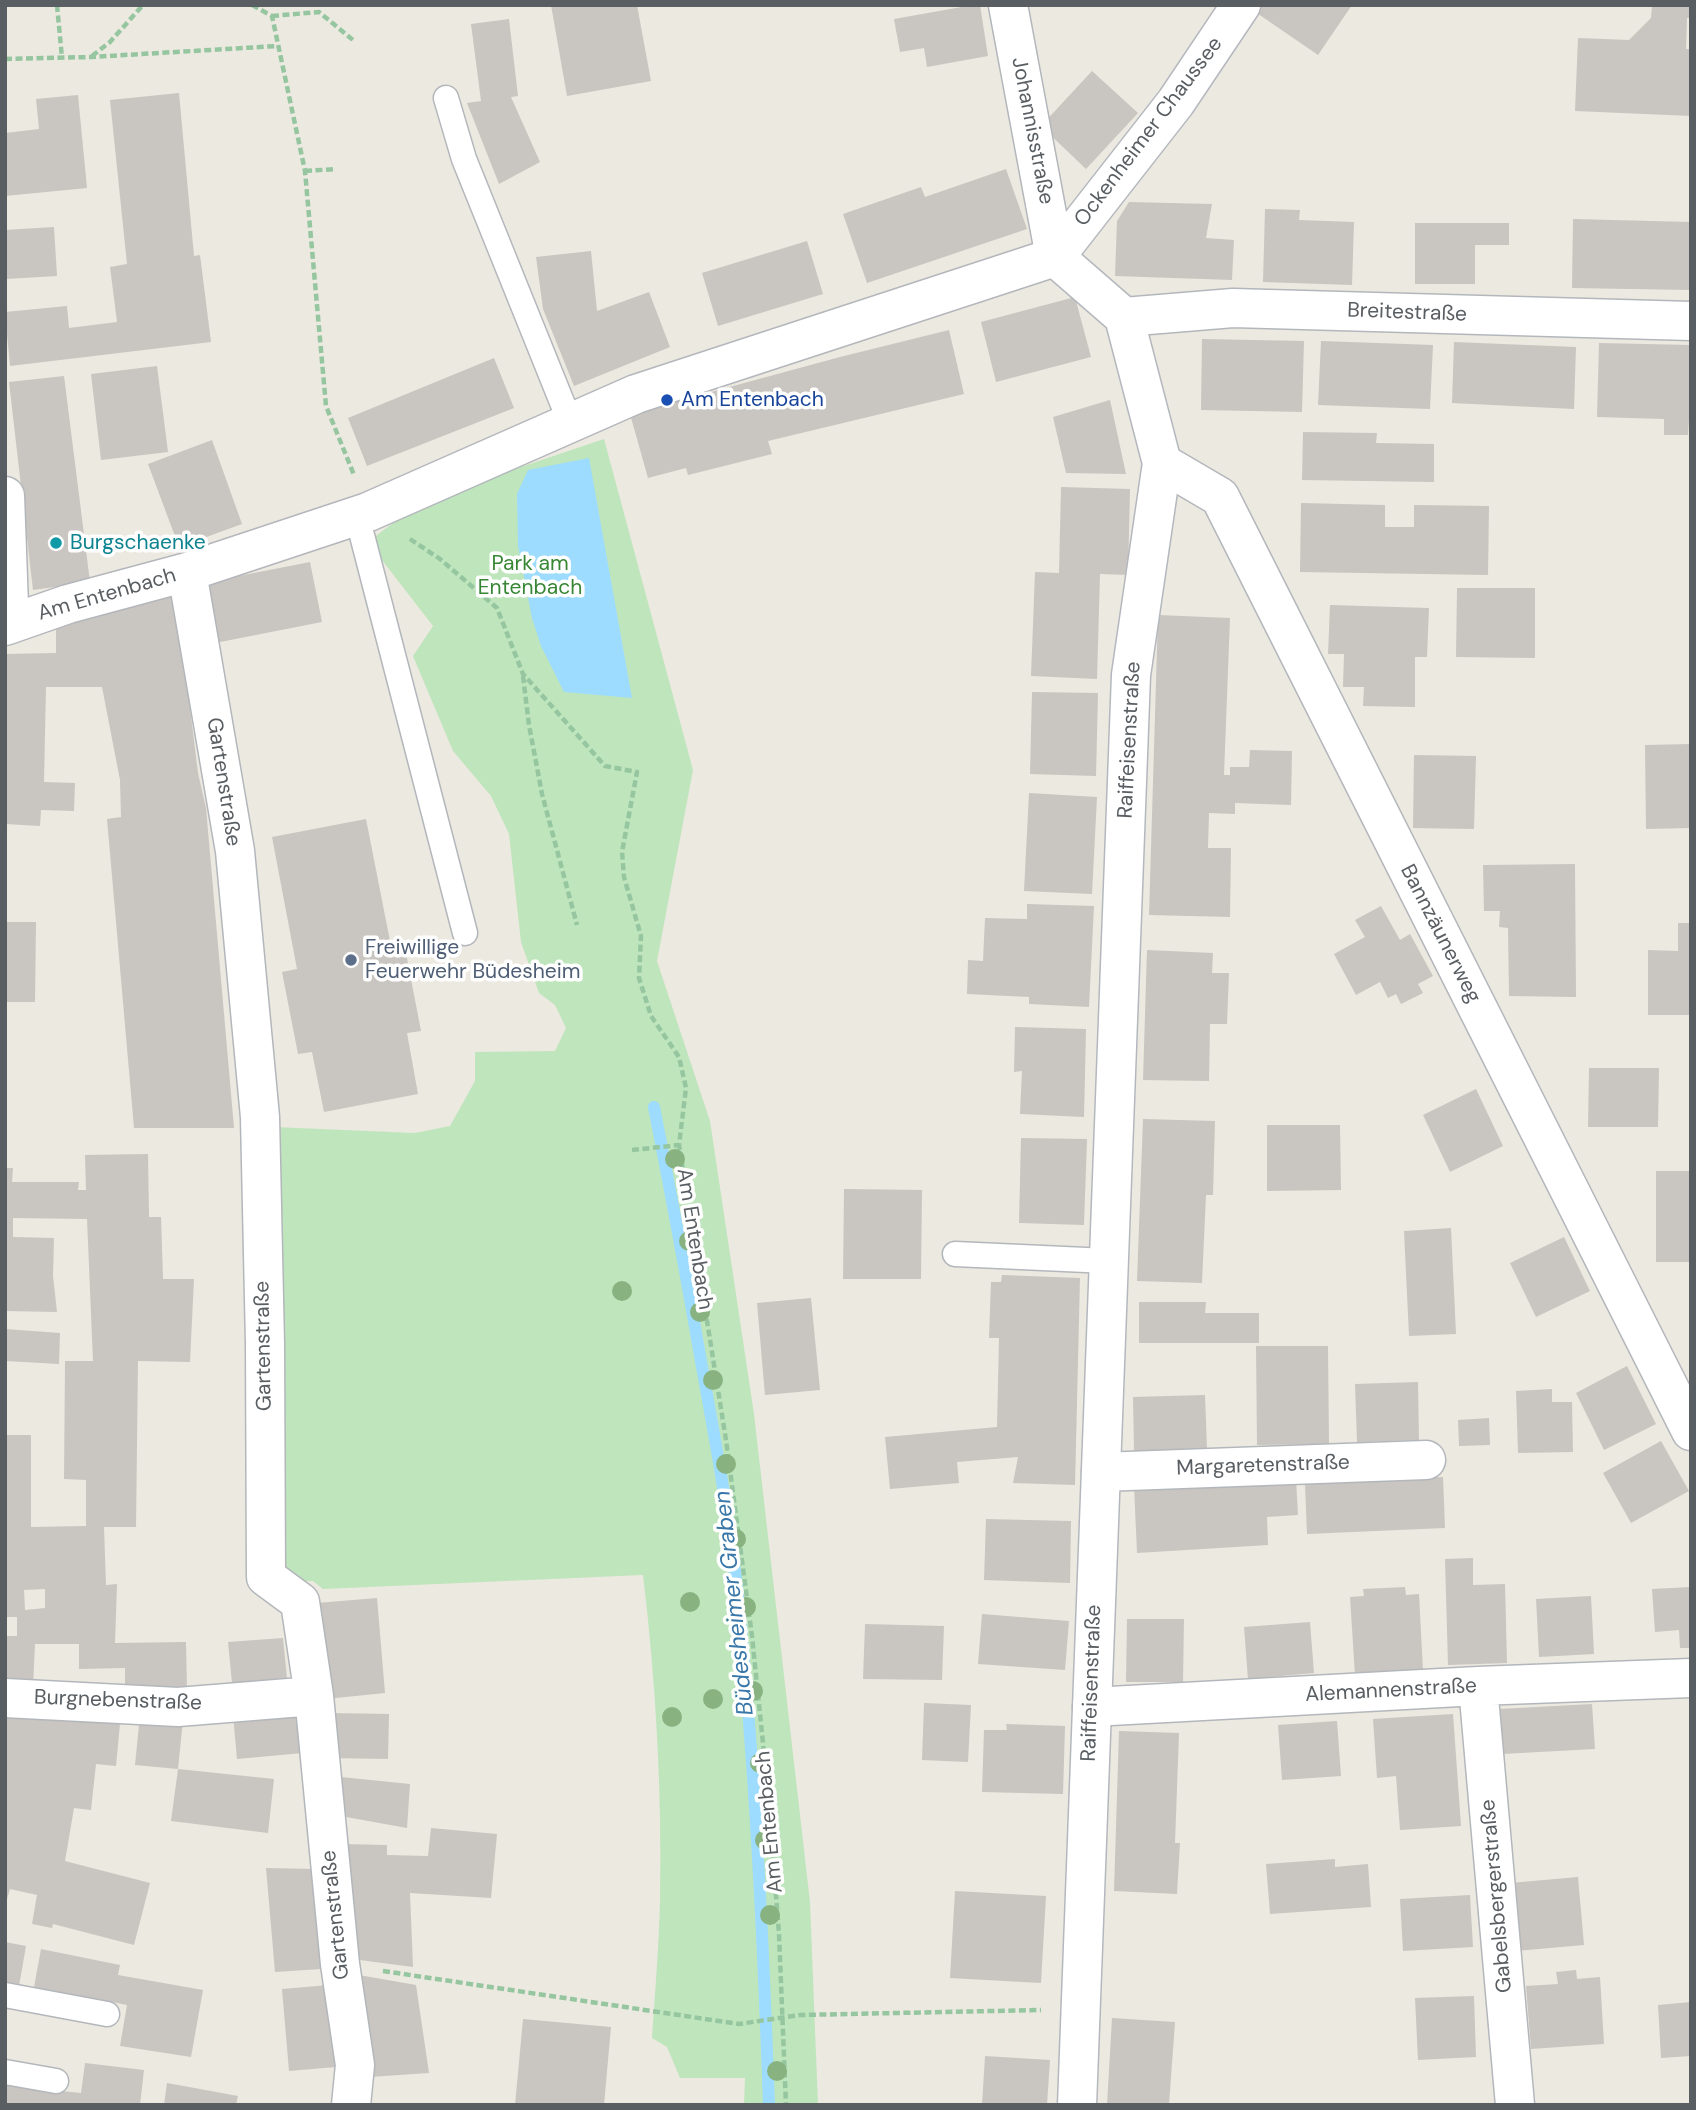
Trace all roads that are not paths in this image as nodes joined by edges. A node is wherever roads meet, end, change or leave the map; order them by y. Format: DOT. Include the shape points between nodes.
graph roads {
  1 [pos="1008,5"];
  2 [pos="1241,5"];
  3 [pos="446,98"];
  4 [pos="1055,257"];
  5 [pos="1124,317"];
  6 [pos="1691,321"];
  7 [pos="570,422"];
  8 [pos="1162,463"];
  9 [pos="5,496"];
  10 [pos="363,514"];
  11 [pos="187,572"];
  12 [pos="5,611"];
  13 [pos="5,626"];
  14 [pos="466,933"];
  15 [pos="955,1254"];
  16 [pos="1108,1261"];
  17 [pos="1691,1431"];
  18 [pos="1426,1460"];
  19 [pos="1101,1472"];
  20 [pos="1691,1678"];
  21 [pos="1478,1686"];
  22 [pos="314,1696"];
  23 [pos="5,1698"];
  24 [pos="1092,1707"];
  25 [pos="5,1995"];
  26 [pos="107,2014"];
  27 [pos="5,2072"];
  28 [pos="56,2081"];
  29 [pos="351,2105"];
  30 [pos="1077,2105"];
  31 [pos="1516,2105"];
  1 -- 4 [label="street, Johannisstraße"];
  2 -- 4 [label="street, Ockenheimer Chaussee" via="1176,102"];
  3 -- 7 [label="lane" via="464,159"];
  4 -- 5 [label="street"];
  4 -- 7 [label="street, Am Entenbach" via="636,394"];
  5 -- 6 [label="street, Breitestraße" via="1233,308"];
  5 -- 8 [label="street, Raiffeisenstraße"];
  7 -- 10 [label="street, Am Entenbach"];
  8 -- 16 [label="street, Raiffeisenstraße" via="1131,675"];
  8 -- 17 [label="street, Bannzäunerweg" via="1220,497"];
  9 -- 12 [label="street" via="9,606"];
  10 -- 11 [label="street, Am Entenbach"];
  10 -- 14 [label="lane"];
  11 -- 13 [label="street, Am Entenbach"];
  11 -- 22 [label="street, Gartenstraße" via="235,851 260,1117 266,1577 300,1602"];
  15 -- 16 [label="lane"];
  16 -- 19 [label="street, Raiffeisenstraße"];
  18 -- 19 [label="street, Margaretenstraße"];
  19 -- 24 [label="street, Raiffeisenstraße"];
  20 -- 21 [label="street, Alemannenstraße"];
  21 -- 24 [label="street, Alemannenstraße"];
  21 -- 31 [label="street, Gabelsbergerstraße"];
  22 -- 23 [label="street, Burgnebenstraße" via="178,1707"];
  22 -- 29 [label="street, Gartenstraße" via="340,1965 355,2065"];
  24 -- 30 [label="street, Raiffeisenstraße"];
  25 -- 26 [label="lane"];
  27 -- 28 [label="lane"];
}
